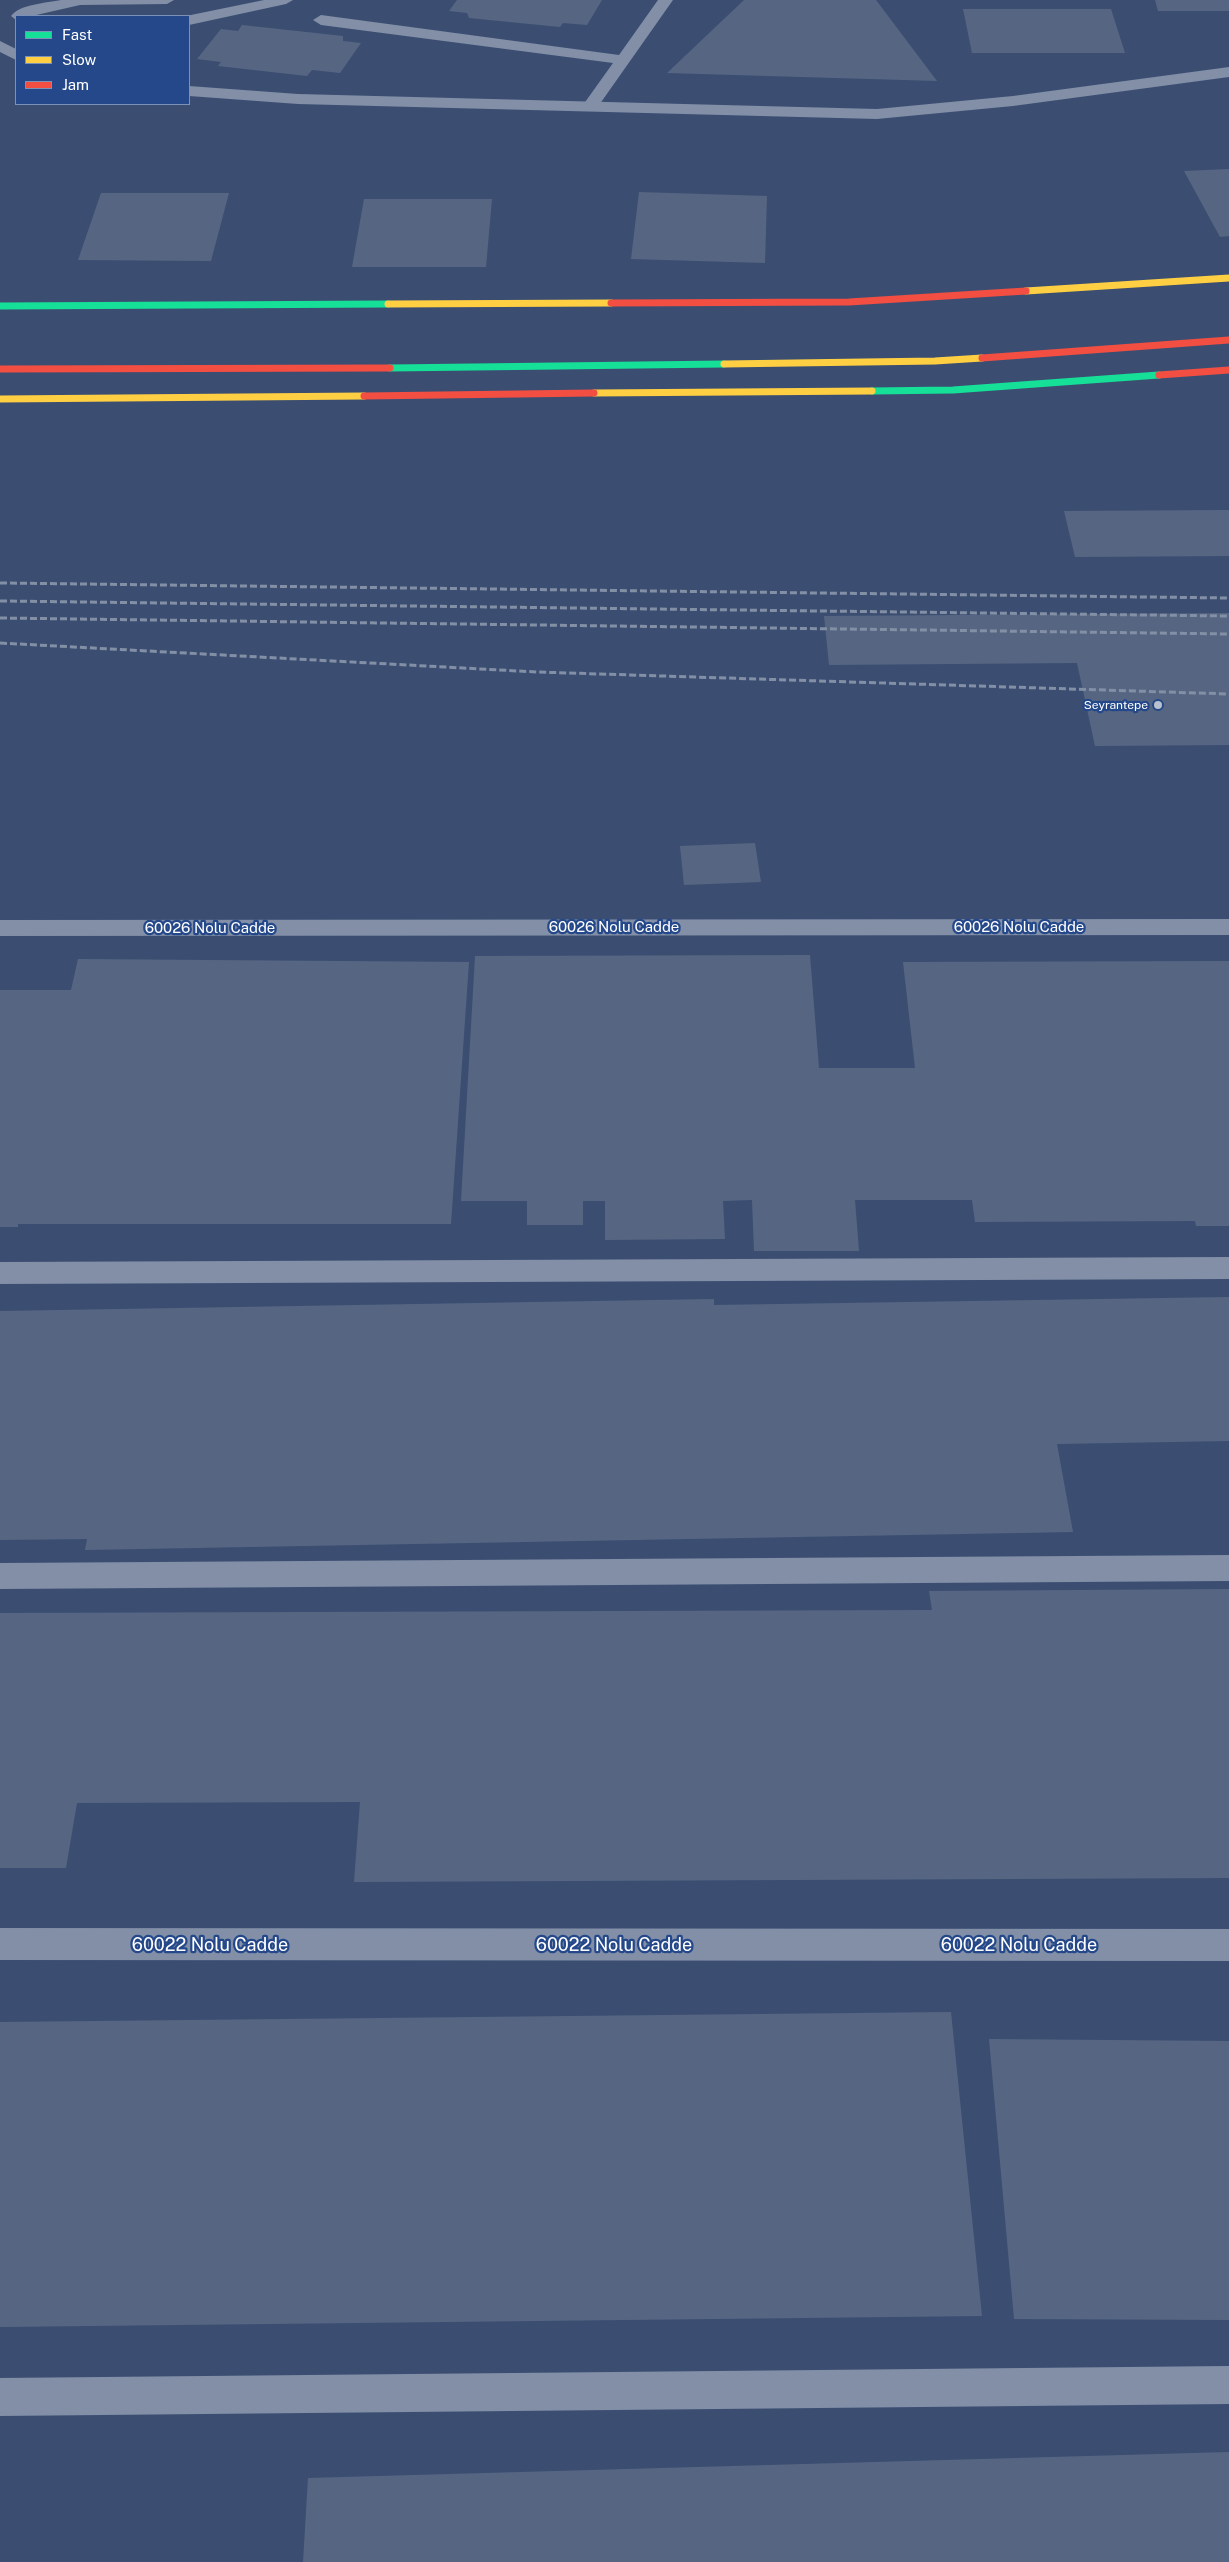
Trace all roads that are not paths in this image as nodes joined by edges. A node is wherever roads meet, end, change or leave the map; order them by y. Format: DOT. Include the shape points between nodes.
graph roads {
  1 [pos="167,0"];
  2 [pos="286,0"];
  3 [pos="666,0"];
  4 [pos="76,1"];
  5 [pos="21,15"];
  6 [pos="111,15"];
  7 [pos="190,20"];
  8 [pos="321,20"];
  9 [pos="0,46"];
  10 [pos="15,55"];
  11 [pos="15,56"];
  12 [pos="0,58"];
  13 [pos="622,60"];
  14 [pos="1229,72"];
  15 [pos="190,91"];
  16 [pos="591,105"];
  17 [pos="1229,278"];
  18 [pos="0,306"];
  19 [pos="1229,340"];
  20 [pos="0,369"];
  21 [pos="1229,370"];
  22 [pos="0,399"];
  23 [pos="1229,926"];
  24 [pos="0,928"];
  25 [pos="1229,1268"];
  26 [pos="0,1273"];
  27 [pos="1229,1568"];
  28 [pos="0,1576"];
  29 [pos="0,1944"];
  30 [pos="1229,1945"];
  31 [pos="1229,2386"];
  32 [pos="0,2397"];
  1 -- 4 [label="street"];
  2 -- 7 [label="street"];
  3 -- 13 [label="street"];
  4 -- 5 [label="street"];
  4 -- 6 [label="street" via="108,10"];
  8 -- 13 [label="street"];
  9 -- 10 [label="street"];
  11 -- 12 [label="street"];
  13 -- 16 [label="street"];
  14 -- 16 [label="street" via="1013,101 877,114"];
  15 -- 16 [label="street" via="298,99"];
  17 -- 18 [label="street" via="849,302"];
  19 -- 20 [label="street" via="935,361 456,368"];
  21 -- 22 [label="street" via="953,390"];
  23 -- 24 [label="street, 60026 Nolu Cadde"];
  25 -- 26 [label="street"];
  27 -- 28 [label="street"];
  29 -- 30 [label="street, 60022 Nolu Cadde"];
  31 -- 32 [label="street"];
}
